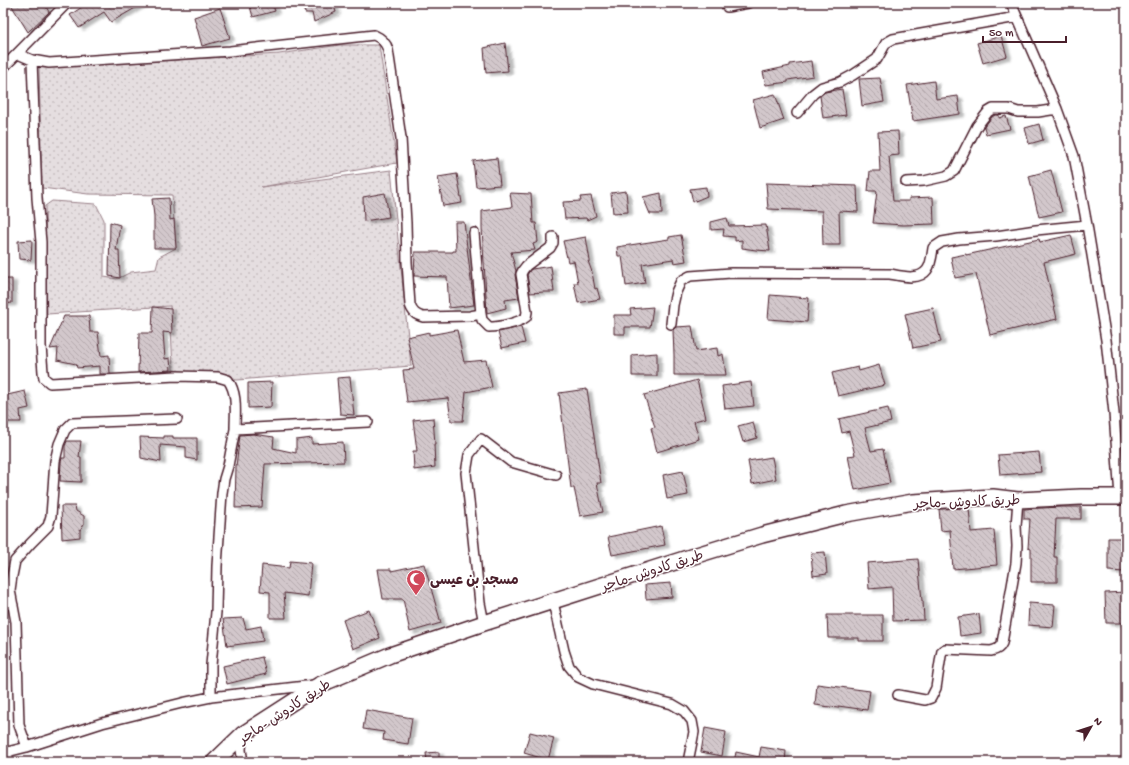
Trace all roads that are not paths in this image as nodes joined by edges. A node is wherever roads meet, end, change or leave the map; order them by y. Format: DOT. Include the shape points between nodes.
graph roads {
  1 [pos="67,3"];
  2 [pos="748,3"];
  3 [pos="1011,3"];
  4 [pos="727,7"];
  5 [pos="1017,17"];
  6 [pos="18,54"];
  7 [pos="32,60"];
  8 [pos="3,68"];
  9 [pos="1057,109"];
  10 [pos="797,113"];
  11 [pos="906,182"];
  12 [pos="1087,225"];
  13 [pos="474,233"];
  14 [pos="553,237"];
  15 [pos="481,314"];
  16 [pos="671,324"];
  17 [pos="177,419"];
  18 [pos="368,422"];
  19 [pos="235,428"];
  20 [pos="556,476"];
  21 [pos="1123,497"];
  22 [pos="1018,500"];
  23 [pos="553,602"];
  24 [pos="3,603"];
  25 [pos="13,605"];
  26 [pos="484,623"];
  27 [pos="319,685"];
  28 [pos="898,695"];
  29 [pos="211,697"];
  30 [pos="242,734"];
  31 [pos="27,747"];
  32 [pos="5,752"];
  33 [pos="9,762"];
  34 [pos="214,762"];
  35 [pos="242,762"];
  36 [pos="688,762"];
  1 -- 6 [label="street"];
  2 -- 4 [label="street"];
  3 -- 5 [label="street"];
  5 -- 9 [label="street"];
  5 -- 10 [label="street" via="893,39 886,43 877,59 853,76 822,86"];
  6 -- 7 [label="street"];
  6 -- 8 [label="street"];
  7 -- 15 [label="street" via="49,63 230,51 367,35 378,37 386,44 388,50 400,138 412,311 424,317"];
  7 -- 19 [label="street" via="41,242 41,346 44,378 50,383 176,376 218,377 228,380 233,386"];
  9 -- 11 [label="street" via="1038,112 993,109 977,126 954,171 946,176"];
  9 -- 12 [label="street" via="1074,156"];
  12 -- 16 [label="street" via="942,242 933,248 928,270 914,277 890,274 731,273 690,276 681,281 676,292"];
  12 -- 21 [label="street" via="1106,340"];
  13 -- 15 [label="street"];
  14 -- 15 [label="street" via="550,248 522,270 526,317 520,321 489,327 482,320"];
  17 -- 25 [label="street" via="72,423 65,430 55,461 51,516 48,526 15,561 10,590"];
  18 -- 19 [label="street"];
  19 -- 29 [label="street" via="222,493"];
  20 -- 26 [label="street" via="511,462 481,439 469,456 466,473"];
  21 -- 22 [label="highway, طريق كادوش -ماجر"];
  22 -- 23 [label="highway, طريق كادوش -ماجر" via="993,497 914,502 846,514 700,554"];
  22 -- 28 [label="street" via="1016,563 1000,647 991,651 945,649 942,651 936,688 931,698 925,700"];
  23 -- 26 [label="highway, طريق كادوش -ماجر"];
  23 -- 36 [label="street" via="569,666 578,676 593,684 672,704 684,710 692,721 694,732"];
  24 -- 25 [label="street"];
  25 -- 31 [label="street" via="16,622 20,725"];
  26 -- 27 [label="highway, طريق كادوش -ماجر" via="390,655"];
  27 -- 29 [label="street"];
  27 -- 30 [label="highway, طريق كادوش -ماجر"];
  29 -- 31 [label="street" via="102,723"];
  30 -- 34 [label="highway, طريق كادوش -ماجر"];
  30 -- 35 [label="street"];
  31 -- 32 [label="street"];
  32 -- 33 [label="street"];
}
